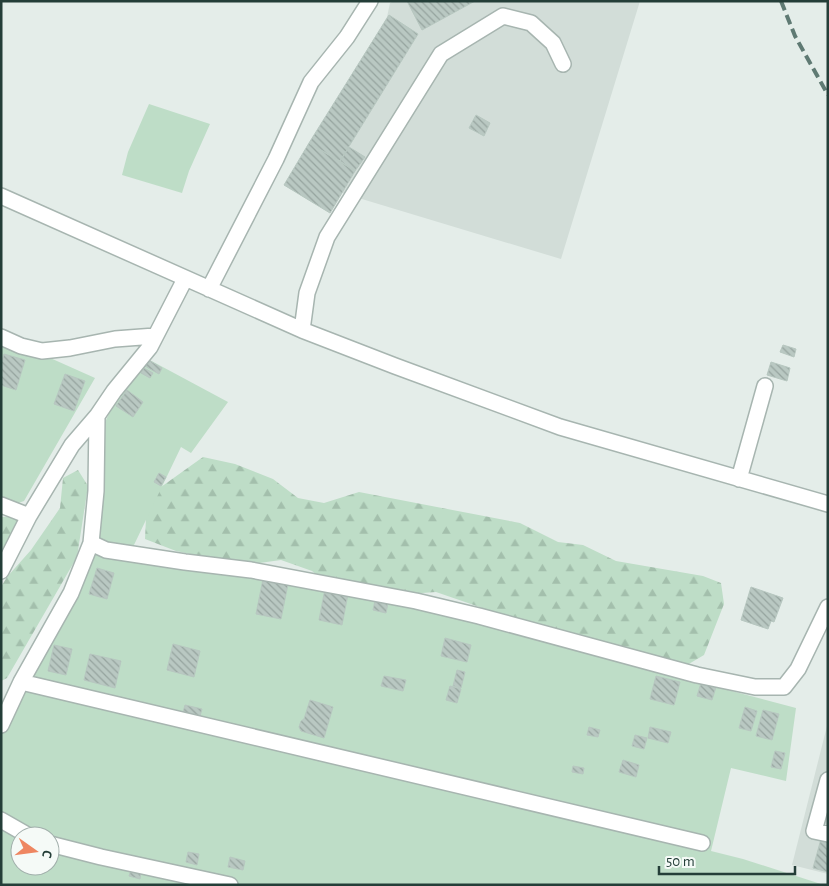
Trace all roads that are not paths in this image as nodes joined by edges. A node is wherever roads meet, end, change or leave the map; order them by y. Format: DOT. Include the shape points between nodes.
graph roads {
  1 [pos="370,1"];
  2 [pos="563,64"];
  3 [pos="1,196"];
  4 [pos="185,279"];
  5 [pos="209,289"];
  6 [pos="302,330"];
  7 [pos="155,336"];
  8 [pos="1,337"];
  9 [pos="765,386"];
  10 [pos="97,416"];
  11 [pos="739,479"];
  12 [pos="828,504"];
  13 [pos="1,505"];
  14 [pos="29,516"];
  15 [pos="91,543"];
  16 [pos="1,571"];
  17 [pos="828,606"];
  18 [pos="21,682"];
  19 [pos="1,725"];
  20 [pos="828,780"];
  21 [pos="828,834"];
  22 [pos="702,843"];
  23 [pos="60,847"];
  24 [pos="230,885"];
  1 -- 5 [label="street" via="347,37 311,82 276,159"];
  2 -- 6 [label="street" via="553,43 531,23 503,16 441,54 327,237 307,293"];
  3 -- 4 [label="street"];
  4 -- 5 [label="street"];
  4 -- 7 [label="street"];
  5 -- 6 [label="street"];
  6 -- 11 [label="street" via="560,427"];
  7 -- 8 [label="street" via="42,351"];
  7 -- 10 [label="street"];
  9 -- 11 [label="street"];
  10 -- 14 [label="street" via="72,445"];
  10 -- 15 [label="street" via="96,491"];
  11 -- 12 [label="street"];
  13 -- 14 [label="street"];
  14 -- 16 [label="street"];
  15 -- 17 [label="street" via="106,550 251,570 416,601 697,675 755,687 784,687 798,669"];
  15 -- 18 [label="street" via="71,593"];
  18 -- 19 [label="street"];
  18 -- 22 [label="street"];
  20 -- 21 [label="street" via="814,830"];
  23 -- 24 [label="street"];
}
